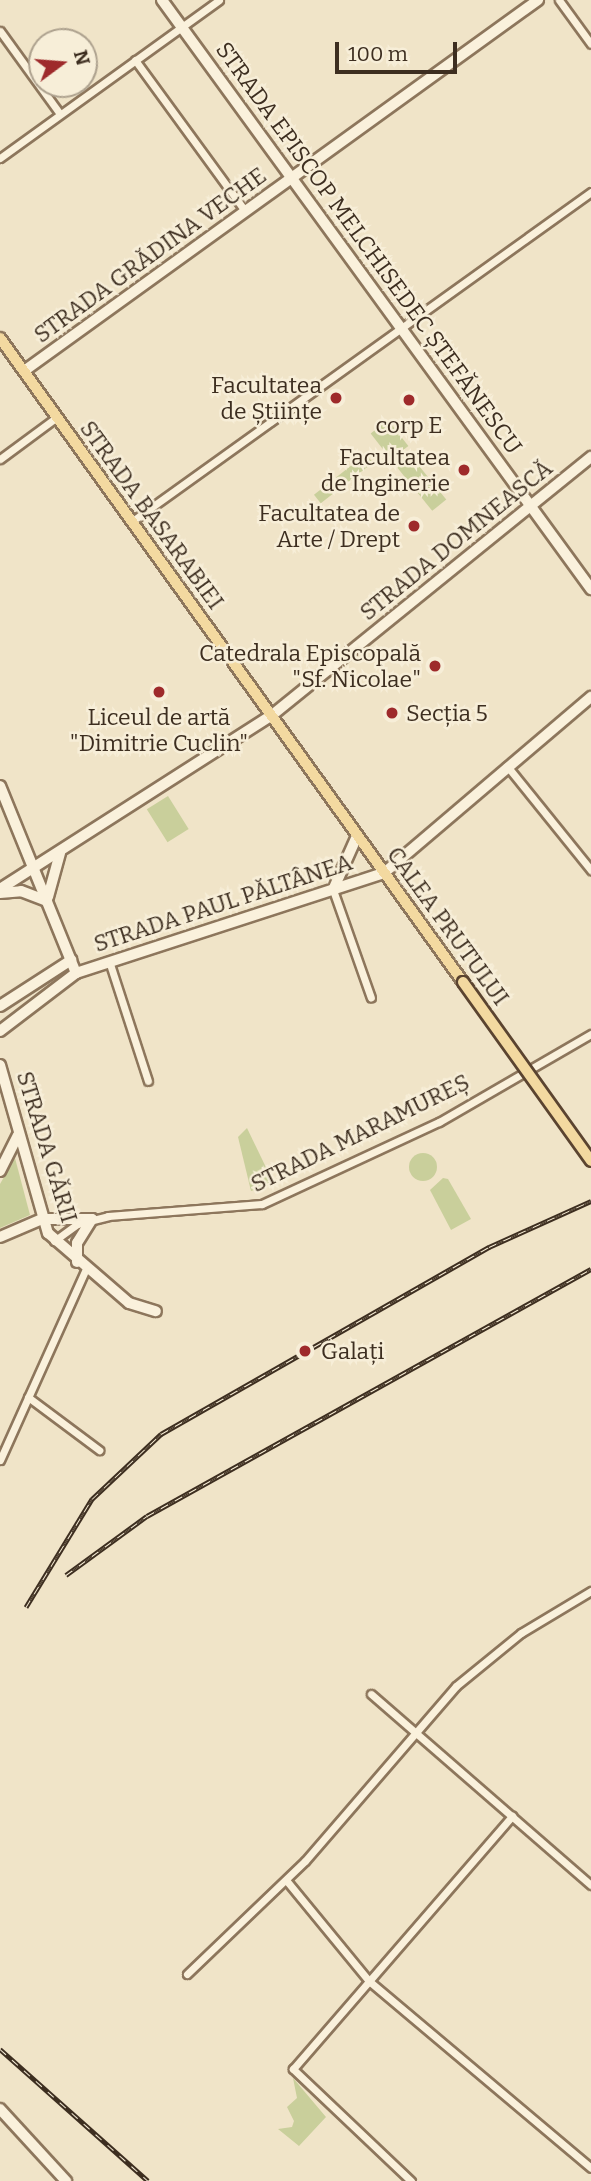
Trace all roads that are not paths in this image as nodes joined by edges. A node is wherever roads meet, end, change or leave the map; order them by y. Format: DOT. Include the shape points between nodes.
graph roads {
  1 [pos="162,0"];
  2 [pos="219,0"];
  3 [pos="538,0"];
  4 [pos="559,0"];
  5 [pos="181,27"];
  6 [pos="0,31"];
  7 [pos="591,44"];
  8 [pos="135,60"];
  9 [pos="60,114"];
  10 [pos="0,158"];
  11 [pos="292,178"];
  12 [pos="591,192"];
  13 [pos="245,211"];
  14 [pos="402,327"];
  15 [pos="0,338"];
  16 [pos="24,372"];
  17 [pos="57,417"];
  18 [pos="591,457"];
  19 [pos="0,459"];
  20 [pos="532,505"];
  21 [pos="131,522"];
  22 [pos="591,589"];
  23 [pos="591,697"];
  24 [pos="271,716"];
  25 [pos="507,766"];
  26 [pos="0,786"];
  27 [pos="357,836"];
  28 [pos="60,853"];
  29 [pos="591,870"];
  30 [pos="33,871"];
  31 [pos="384,873"];
  32 [pos="333,890"];
  33 [pos="0,891"];
  34 [pos="47,901"];
  35 [pos="71,960"];
  36 [pos="109,961"];
  37 [pos="76,973"];
  38 [pos="371,998"];
  39 [pos="0,1006"];
  40 [pos="0,1031"];
  41 [pos="591,1034"];
  42 [pos="0,1065"];
  43 [pos="148,1082"];
  44 [pos="18,1135"];
  45 [pos="591,1161"];
  46 [pos="0,1171"];
  47 [pos="41,1219"];
  48 [pos="92,1219"];
  49 [pos="0,1237"];
  50 [pos="54,1241"];
  51 [pos="81,1265"];
  52 [pos="156,1311"];
  53 [pos="28,1397"];
  54 [pos="99,1450"];
  55 [pos="0,1460"];
  56 [pos="591,1591"];
  57 [pos="370,1694"];
  58 [pos="416,1733"];
  59 [pos="513,1816"];
  60 [pos="286,1880"];
  61 [pos="591,1885"];
  62 [pos="187,1974"];
  63 [pos="369,1981"];
  64 [pos="0,2109"];
  65 [pos="591,2168"];
  66 [pos="66,2181"];
  67 [pos="411,2181"];
  1 -- 5 [label="street, STRADA EPISCOP MELCHISEDEC ȘTEFĂNESCU"];
  2 -- 5 [label="street"];
  3 -- 11 [label="street, STRADA GRĂDINA VECHE"];
  4 -- 7 [label="street"];
  5 -- 8 [label="street"];
  5 -- 11 [label="street, STRADA EPISCOP MELCHISEDEC ȘTEFĂNESCU"];
  6 -- 9 [label="street"];
  8 -- 9 [label="street"];
  8 -- 13 [label="street"];
  9 -- 10 [label="street"];
  11 -- 13 [label="street, STRADA GRĂDINA VECHE"];
  11 -- 14 [label="street, STRADA EPISCOP MELCHISEDEC ȘTEFĂNESCU"];
  12 -- 14 [label="street"];
  13 -- 16 [label="street, STRADA GRĂDINA VECHE"];
  14 -- 20 [label="street, STRADA EPISCOP MELCHISEDEC ȘTEFĂNESCU"];
  14 -- 21 [label="street"];
  15 -- 16 [label="main road, STRADA BASARABIEI"];
  16 -- 17 [label="main road, STRADA BASARABIEI"];
  17 -- 19 [label="street"];
  17 -- 21 [label="main road, STRADA BASARABIEI"];
  18 -- 20 [label="street, STRADA DOMNEASCĂ"];
  20 -- 22 [label="street, STRADA EPISCOP MELCHISEDEC ȘTEFĂNESCU"];
  20 -- 24 [label="street, STRADA DOMNEASCĂ"];
  21 -- 24 [label="main road, STRADA BASARABIEI"];
  23 -- 25 [label="street"];
  24 -- 27 [label="main road, CALEA PRUTULUI"];
  24 -- 28 [label="street, STRADA DOMNEASCĂ"];
  25 -- 29 [label="street"];
  25 -- 31 [label="street"];
  26 -- 30 [label="street"];
  27 -- 31 [label="main road, CALEA PRUTULUI"];
  27 -- 32 [label="street"];
  28 -- 30 [label="street, STRADA DOMNEASCĂ"];
  28 -- 34 [label="street"];
  30 -- 33 [label="street, STRADA DOMNEASCĂ"];
  30 -- 34 [label="street"];
  31 -- 32 [label="street, STRADA PAUL PĂLTÂNEA"];
  31 -- 45 [label="main road, CALEA PRUTULUI, bridge"];
  32 -- 36 [label="street, STRADA PAUL PĂLTÂNEA"];
  32 -- 38 [label="street"];
  33 -- 34 [label="street" via="21,891"];
  34 -- 35 [label="street"];
  35 -- 37 [label="street"];
  35 -- 39 [label="street"];
  36 -- 37 [label="street, STRADA PAUL PĂLTÂNEA"];
  36 -- 43 [label="street"];
  37 -- 40 [label="street"];
  41 -- 48 [label="street, STRADA MARAMUREȘ" via="439,1122 262,1203"];
  42 -- 44 [label="street, STRADA GĂRII"];
  44 -- 46 [label="street"];
  44 -- 47 [label="street, STRADA GĂRII"];
  47 -- 48 [label="street"];
  47 -- 49 [label="street"];
  47 -- 50 [label="street, STRADA GĂRII"];
  48 -- 50 [label="street, STRADA MARAMUREȘ"];
  48 -- 51 [label="street" via="77,1243"];
  50 -- 51 [label="street, STRADA GĂRII"];
  51 -- 52 [label="street, STRADA GĂRII" via="129,1303"];
  51 -- 53 [label="street"];
  53 -- 54 [label="street"];
  53 -- 55 [label="street"];
  56 -- 58 [label="street" via="521,1633 472,1671"];
  57 -- 58 [label="street"];
  58 -- 59 [label="street"];
  58 -- 60 [label="street"];
  59 -- 61 [label="street"];
  59 -- 63 [label="street"];
  60 -- 62 [label="street"];
  60 -- 63 [label="street"];
  63 -- 65 [label="street"];
  63 -- 67 [label="street" via="293,2069"];
  64 -- 66 [label="street"];
}
